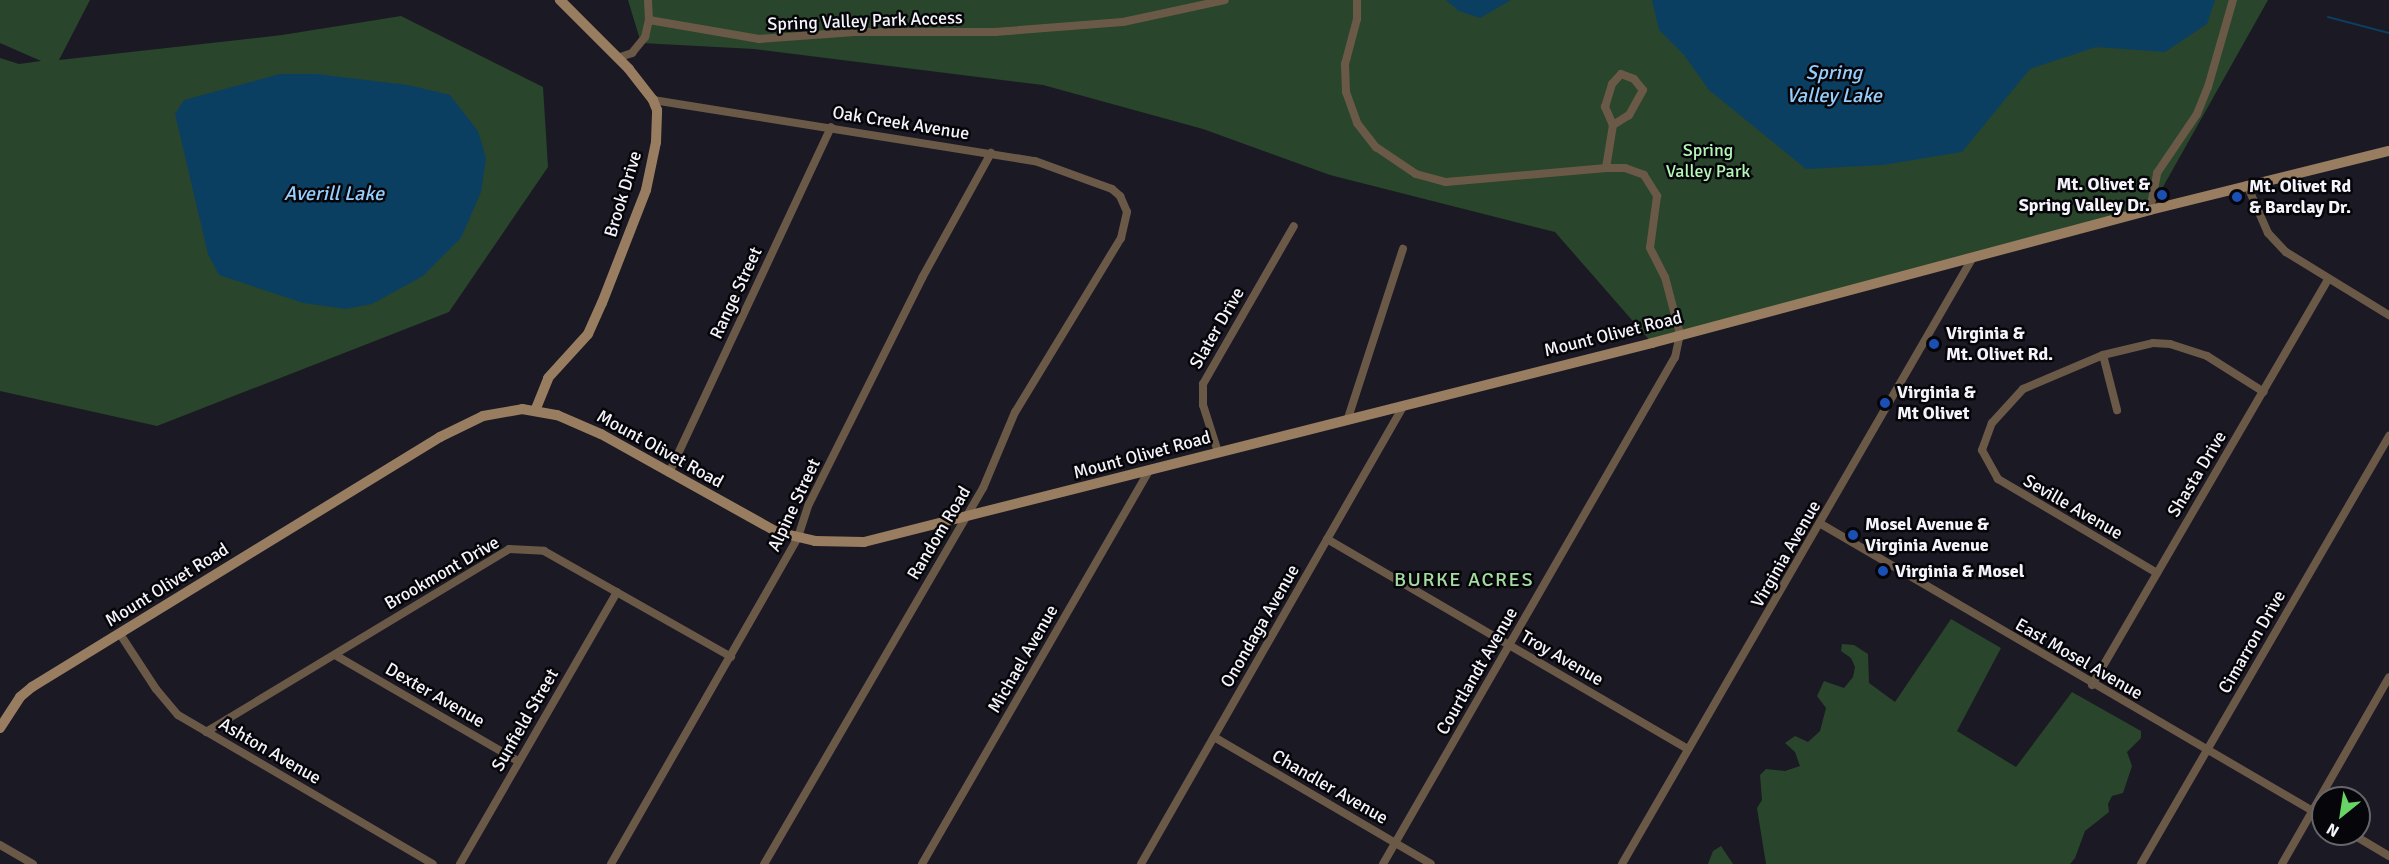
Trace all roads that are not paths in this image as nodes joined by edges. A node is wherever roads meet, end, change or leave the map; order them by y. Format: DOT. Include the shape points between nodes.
graph roads {
  1 [pos="560,0"];
  2 [pos="648,0"];
  3 [pos="1225,0"];
  4 [pos="1357,0"];
  5 [pos="2233,0"];
  6 [pos="649,20"];
  7 [pos="617,58"];
  8 [pos="653,100"];
  9 [pos="1613,125"];
  10 [pos="831,127"];
  11 [pos="2389,151"];
  12 [pos="991,153"];
  13 [pos="1606,168"];
  14 [pos="2247,185"];
  15 [pos="2150,210"];
  16 [pos="1127,212"];
  17 [pos="1294,226"];
  18 [pos="1403,249"];
  19 [pos="1973,257"];
  20 [pos="2328,279"];
  21 [pos="2389,315"];
  22 [pos="1680,334"];
  23 [pos="2103,355"];
  24 [pos="2264,392"];
  25 [pos="1405,403"];
  26 [pos="2116,410"];
  27 [pos="535,411"];
  28 [pos="1348,418"];
  29 [pos="2389,436"];
  30 [pos="1218,452"];
  31 [pos="1150,470"];
  32 [pos="669,473"];
  33 [pos="964,520"];
  34 [pos="1821,524"];
  35 [pos="798,537"];
  36 [pos="1327,539"];
  37 [pos="2157,573"];
  38 [pos="617,592"];
  39 [pos="120,634"];
  40 [pos="1510,645"];
  41 [pos="335,655"];
  42 [pos="731,657"];
  43 [pos="2389,677"];
  44 [pos="2092,685"];
  45 [pos="0,728"];
  46 [pos="206,732"];
  47 [pos="1214,737"];
  48 [pos="1688,748"];
  49 [pos="2206,751"];
  50 [pos="518,761"];
  51 [pos="2326,786"];
  52 [pos="2311,810"];
  53 [pos="2311,813"];
  54 [pos="1395,843"];
  55 [pos="0,845"];
  56 [pos="2371,845"];
  57 [pos="2389,856"];
  58 [pos="33,864"];
  59 [pos="433,864"];
  60 [pos="460,864"];
  61 [pos="611,864"];
  62 [pos="764,864"];
  63 [pos="922,864"];
  64 [pos="1141,864"];
  65 [pos="1383,864"];
  66 [pos="1431,864"];
  67 [pos="1622,864"];
  68 [pos="2141,864"];
  69 [pos="2282,864"];
  1 -- 7 [label="street"];
  2 -- 6 [label="street"];
  3 -- 6 [label="street, Spring Valley Park Access" via="1123,22 995,32 855,32 759,39"];
  4 -- 13 [label="street" via="1357,20 1345,64 1346,92 1365,134 1402,166 1431,179 1459,183"];
  5 -- 15 [label="street" via="2197,114 2157,173"];
  6 -- 7 [label="street" via="641,43 632,53"];
  7 -- 8 [label="street"];
  8 -- 10 [label="street, Oak Creek Avenue"];
  8 -- 27 [label="street, Brook Drive" via="657,115 653,157 646,190 623,251 588,334 548,378"];
  9 -- 9 [label="street" via="1629,115 1643,90 1634,79 1621,74 1612,84 1605,107"];
  9 -- 13 [label="street"];
  10 -- 12 [label="street, Oak Creek Avenue"];
  10 -- 32 [label="street, Range Street"];
  11 -- 14 [label="street, Mount Olivet Road"];
  12 -- 16 [label="street, Oak Creek Avenue" via="1090,179 1120,196"];
  12 -- 35 [label="street, Alpine Street" via="917,289 809,504"];
  13 -- 22 [label="street" via="1636,170 1654,187 1650,248 1665,277"];
  14 -- 15 [label="street, Mount Olivet Road"];
  14 -- 20 [label="street" via="2268,233 2294,258"];
  15 -- 19 [label="street, Mount Olivet Road"];
  16 -- 33 [label="street, Random Road" via="1121,238 1015,412 983,488"];
  17 -- 30 [label="street, Slater Drive" via="1203,384 1203,405"];
  18 -- 28 [label="street"];
  19 -- 22 [label="street, Mount Olivet Road"];
  19 -- 34 [label="street, Virginia Avenue"];
  20 -- 21 [label="street"];
  20 -- 24 [label="street, Shasta Drive"];
  22 -- 25 [label="street, Mount Olivet Road"];
  22 -- 40 [label="street, Courtlandt Avenue" via="1675,357"];
  23 -- 24 [label="street" via="2134,345 2170,344 2207,356"];
  23 -- 26 [label="street"];
  23 -- 37 [label="street, Seville Avenue" via="2016,393 1992,423 1984,439 1983,457 1998,479 2011,489"];
  24 -- 37 [label="street, Shasta Drive"];
  25 -- 28 [label="street, Mount Olivet Road"];
  25 -- 36 [label="street, Onondaga Avenue"];
  27 -- 32 [label="street, Mount Olivet Road" via="588,427"];
  27 -- 39 [label="street, Mount Olivet Road" via="503,411 466,422"];
  28 -- 30 [label="street, Mount Olivet Road"];
  29 -- 49 [label="street, Cimarron Drive"];
  30 -- 31 [label="street, Mount Olivet Road"];
  31 -- 33 [label="street, Mount Olivet Road"];
  31 -- 63 [label="street, Michael Avenue"];
  32 -- 35 [label="street, Mount Olivet Road" via="757,522"];
  33 -- 35 [label="street, Mount Olivet Road" via="864,542"];
  33 -- 62 [label="street, Random Road"];
  34 -- 44 [label="street, East Mosel Avenue"];
  34 -- 48 [label="street, Virginia Avenue"];
  35 -- 42 [label="street, Alpine Street"];
  36 -- 40 [label="street, Troy Avenue"];
  36 -- 47 [label="street, Onondaga Avenue"];
  37 -- 44 [label="street, Shasta Drive"];
  38 -- 41 [label="street, Brookmont Drive" via="544,551 508,549"];
  38 -- 42 [label="street, Brookmont Drive"];
  38 -- 50 [label="street, Sunfield Street"];
  39 -- 45 [label="street, Mount Olivet Road" via="24,693"];
  39 -- 46 [label="street, Ashton Avenue" via="167,704"];
  40 -- 48 [label="street, Troy Avenue"];
  40 -- 54 [label="street, Courtlandt Avenue"];
  41 -- 46 [label="street, Brookmont Drive"];
  41 -- 50 [label="street, Dexter Avenue"];
  42 -- 61 [label="street, Alpine Street"];
  43 -- 51 [label="street"];
  44 -- 49 [label="street, East Mosel Avenue"];
  46 -- 59 [label="street, Ashton Avenue"];
  47 -- 54 [label="street, Chandler Avenue"];
  47 -- 64 [label="street, Onondaga Avenue"];
  48 -- 67 [label="street, Virginia Avenue"];
  49 -- 52 [label="street, East Mosel Avenue"];
  49 -- 68 [label="street, Cimarron Drive"];
  50 -- 60 [label="street, Sunfield Street"];
  53 -- 69 [label="street"];
  54 -- 65 [label="street, Courtlandt Avenue"];
  54 -- 66 [label="street, Chandler Avenue"];
  55 -- 58 [label="street"];
  56 -- 57 [label="street"];
}
